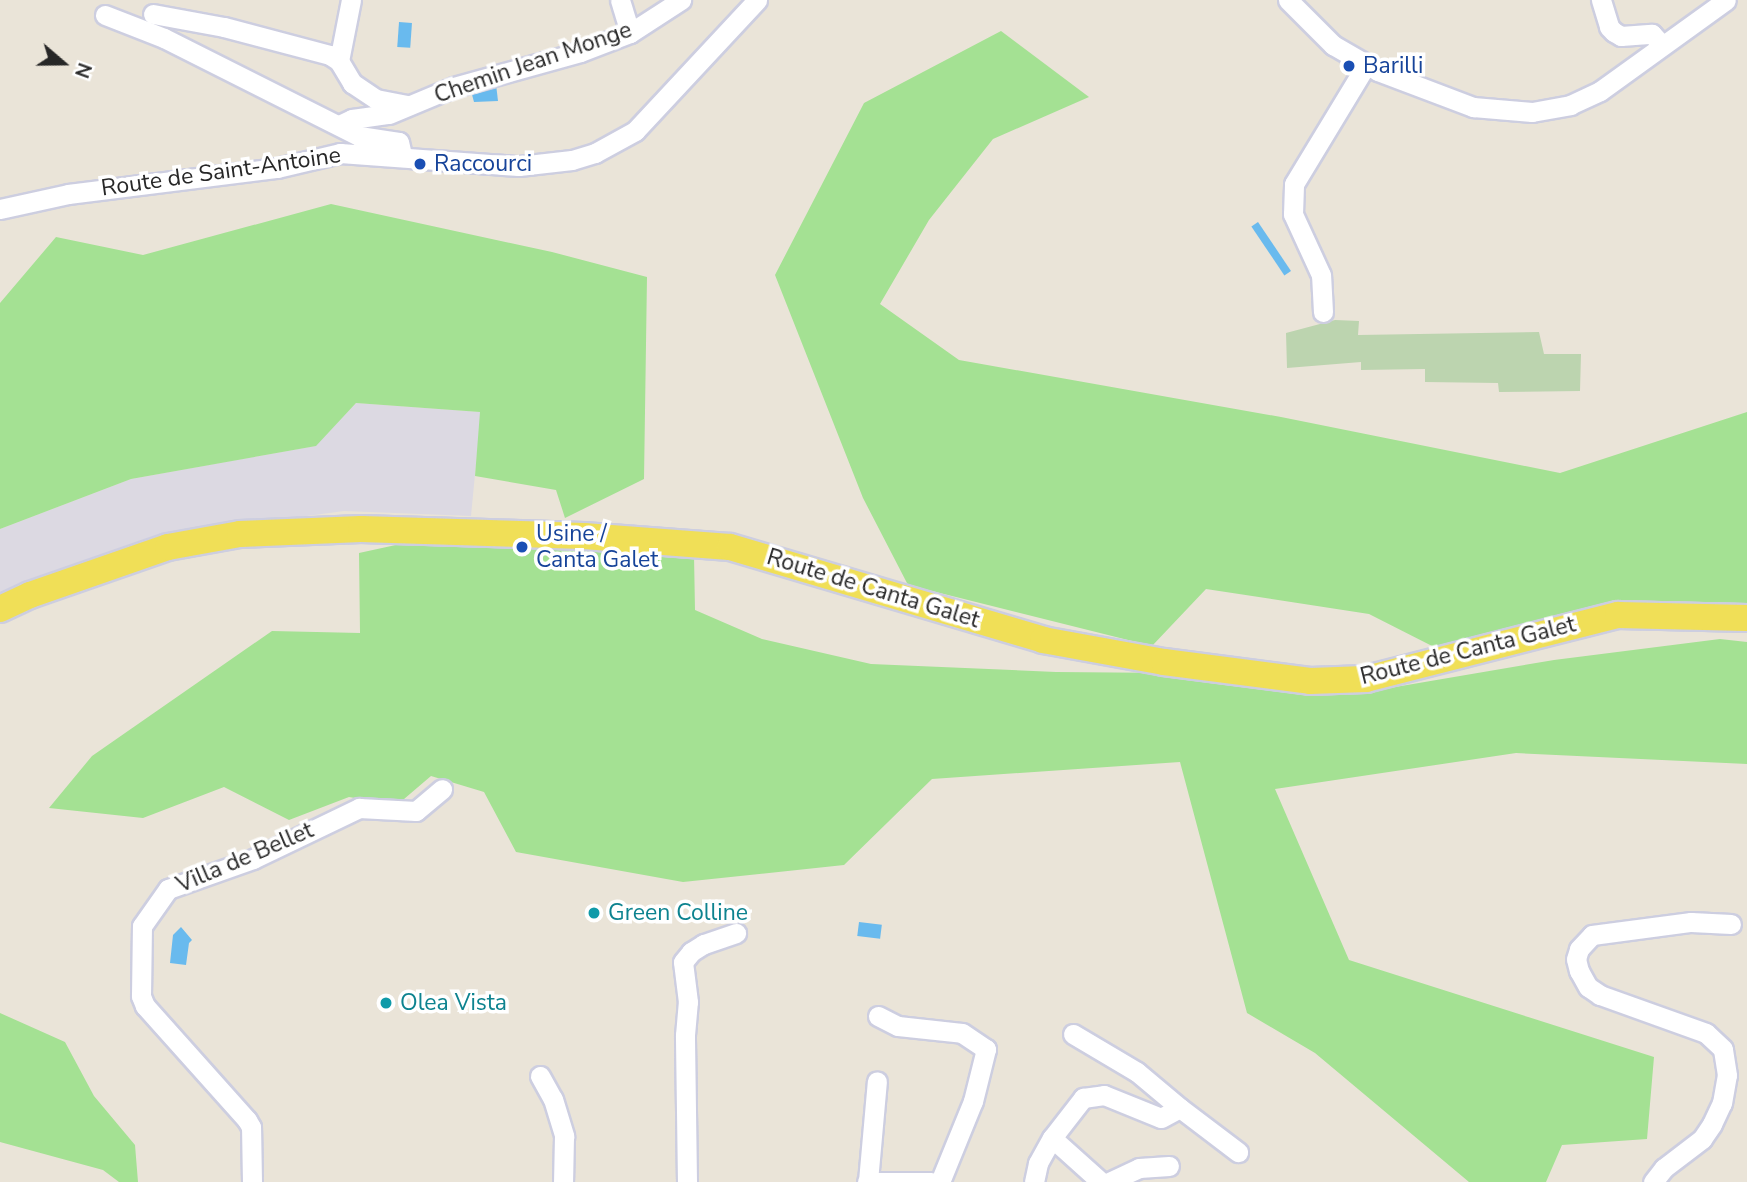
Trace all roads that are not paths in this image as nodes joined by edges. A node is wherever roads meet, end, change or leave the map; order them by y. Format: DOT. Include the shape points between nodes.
graph roads {
  1 [pos="351,0"];
  2 [pos="620,0"];
  3 [pos="681,0"];
  4 [pos="757,0"];
  5 [pos="1288,0"];
  6 [pos="1601,0"];
  7 [pos="1726,0"];
  8 [pos="153,14"];
  9 [pos="105,15"];
  10 [pos="629,33"];
  11 [pos="1662,45"];
  12 [pos="338,61"];
  13 [pos="1366,65"];
  14 [pos="416,105"];
  15 [pos="339,125"];
  16 [pos="402,155"];
  17 [pos="0,209"];
  18 [pos="1322,312"];
  19 [pos="0,609"];
  20 [pos="1747,618"];
  21 [pos="442,789"];
  22 [pos="1731,924"];
  23 [pos="736,933"];
  24 [pos="878,1016"];
  25 [pos="1073,1034"];
  26 [pos="540,1076"];
  27 [pos="877,1081"];
  28 [pos="1180,1108"];
  29 [pos="1052,1138"];
  30 [pos="1238,1152"];
  31 [pos="1168,1166"];
  32 [pos="252,1182"];
  33 [pos="563,1182"];
  34 [pos="687,1182"];
  35 [pos="867,1182"];
  36 [pos="931,1182"];
  37 [pos="940,1182"];
  38 [pos="1034,1182"];
  39 [pos="1101,1182"];
  40 [pos="1109,1182"];
  41 [pos="1653,1182"];
  1 -- 12 [label="street"];
  2 -- 10 [label="street"];
  3 -- 10 [label="street, Chemin Jean Monge"];
  4 -- 16 [label="street, Route de Saint-Antoine" via="635,131 595,153 553,164 519,166"];
  5 -- 13 [label="street" via="1333,45"];
  6 -- 11 [label="street" via="1614,32 1621,36 1652,34"];
  7 -- 11 [label="street"];
  8 -- 12 [label="street" via="224,27"];
  9 -- 15 [label="street" via="164,38"];
  10 -- 14 [label="street, Chemin Jean Monge" via="580,52 454,87"];
  11 -- 13 [label="street" via="1584,100 1550,111 1473,107"];
  12 -- 14 [label="street" via="352,83 376,99"];
  13 -- 18 [label="street" via="1299,174 1292,194 1293,214 1321,275"];
  14 -- 15 [label="street, Chemin Jean Monge"];
  15 -- 16 [label="street" via="359,136 399,142"];
  16 -- 17 [label="street, Route de Saint-Antoine" via="340,153 277,168 68,194"];
  19 -- 20 [label="main road, Route de Canta Galet" via="30,594 168,547 240,534 361,529 584,536 730,547 1043,640 1310,681 1366,678 1618,615"];
  21 -- 32 [label="street, Villa de Bellet" via="416,811 359,808 253,859 168,889 142,926 139,986 145,1006 247,1120"];
  22 -- 41 [label="street" via="1690,922 1592,935 1579,949 1576,959 1588,987 1706,1033 1723,1049 1727,1075 1712,1124 1702,1139"];
  23 -- 34 [label="street" via="704,944 683,962 688,1002"];
  24 -- 37 [label="street" via="898,1026 962,1033 986,1049 973,1101"];
  25 -- 28 [label="street" via="1137,1072"];
  26 -- 33 [label="street" via="553,1099 564,1136"];
  27 -- 35 [label="street"];
  28 -- 29 [label="street" via="1161,1118 1104,1095 1083,1098"];
  28 -- 30 [label="street"];
  29 -- 38 [label="street"];
  29 -- 39 [label="street"];
  31 -- 40 [label="street" via="1139,1168"];
  35 -- 36 [label="street"];
}
